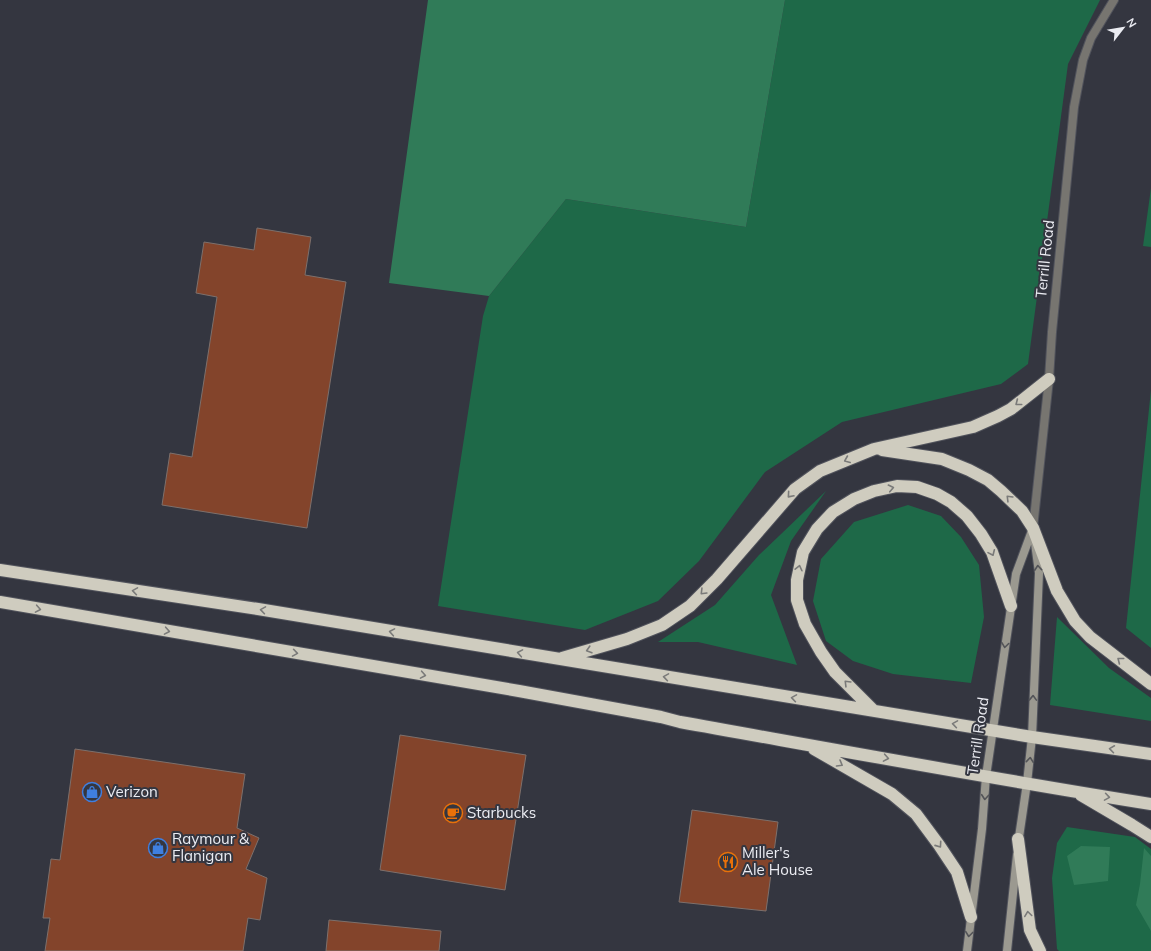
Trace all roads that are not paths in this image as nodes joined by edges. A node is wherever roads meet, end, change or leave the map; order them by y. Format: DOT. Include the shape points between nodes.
graph roads {
  1 [pos="1114,0"];
  2 [pos="1049,379"];
  3 [pos="874,449"];
  4 [pos="1033,528"];
  5 [pos="0,570"];
  6 [pos="0,602"];
  7 [pos="1011,606"];
  8 [pos="558,660"];
  9 [pos="1151,684"];
  10 [pos="874,711"];
  11 [pos="993,730"];
  12 [pos="1032,737"];
  13 [pos="806,744"];
  14 [pos="1151,754"];
  15 [pos="986,776"];
  16 [pos="1027,783"];
  17 [pos="1074,792"];
  18 [pos="1151,804"];
  19 [pos="1151,837"];
  20 [pos="1018,839"];
  21 [pos="971,917"];
  22 [pos="967,951"];
  23 [pos="1007,951"];
  24 [pos="1040,951"];
  1 -- 2 [label="street, Terrill Road" via="1091,38 1074,107"];
  2 -- 3 [label="highway, one-way" via="1011,409 973,427"];
  2 -- 4 [label="street, Terrill Road"];
  4 -- 3 [label="highway, one-way" via="1022,511 1001,491 988,480 969,470 942,459"];
  3 -- 8 [label="highway, one-way" via="820,471 795,490 690,606 668,621 628,639"];
  4 -- 7 [label="street, Terrill Road" via="1016,574"];
  9 -- 4 [label="highway, one-way" via="1090,637 1075,621 1058,591"];
  12 -- 4 [label="street, Terrill Road, one-way" via="1039,573"];
  8 -- 5 [label="highway, one-way" via="258,609"];
  6 -- 13 [label="highway, one-way" via="519,691"];
  10 -- 7 [label="highway, one-way" via="835,672 821,652 805,624 797,600 797,580 803,552 817,529 833,512 854,499 897,486 917,487 937,494 952,502 981,534 992,552"];
  7 -- 11 [label="street, Terrill Road, one-way"];
  10 -- 8 [label="highway, one-way"];
  11 -- 10 [label="highway, one-way"];
  11 -- 12 [label="highway"];
  11 -- 15 [label="street, Terrill Road"];
  14 -- 12 [label="highway, one-way"];
  16 -- 12 [label="street, Terrill Road, one-way"];
  13 -- 15 [label="highway, one-way"];
  13 -- 21 [label="highway, one-way" via="892,794 916,814 957,872"];
  15 -- 16 [label="highway"];
  15 -- 21 [label="street, Terrill Road, one-way"];
  16 -- 17 [label="highway"];
  16 -- 20 [label="street, Terrill Road"];
  17 -- 18 [label="highway, one-way"];
  17 -- 19 [label="highway"];
  20 -- 23 [label="street, Terrill Road"];
  24 -- 20 [label="highway, one-way" via="1030,930"];
  21 -- 22 [label="street, Terrill Road, one-way"];
}
